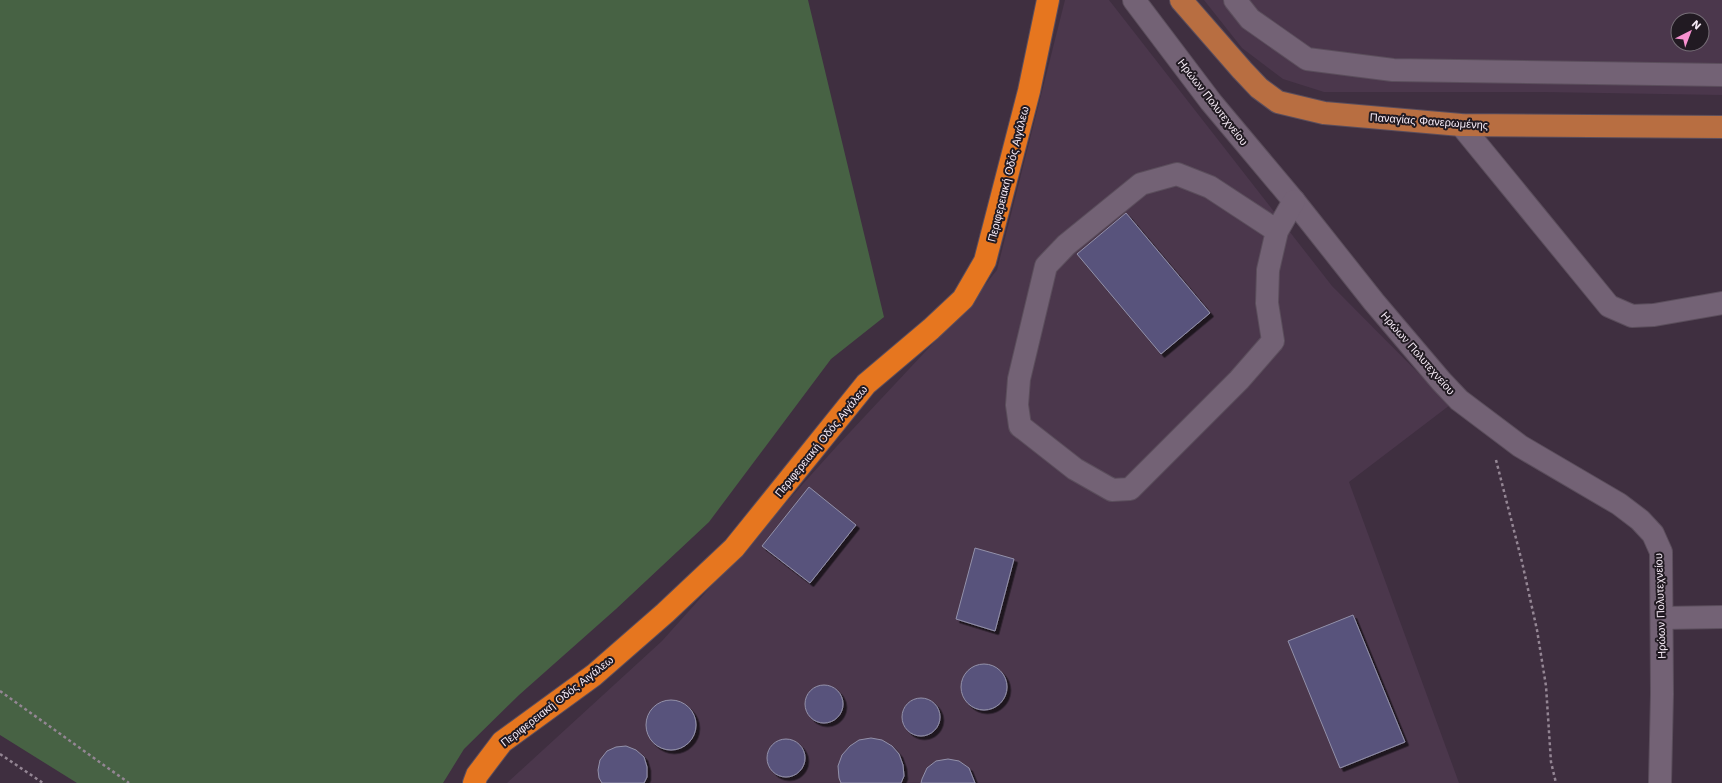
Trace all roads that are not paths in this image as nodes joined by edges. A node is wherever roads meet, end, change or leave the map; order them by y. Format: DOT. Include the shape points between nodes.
graph roads {
  1 [pos="1048,0"];
  2 [pos="1134,0"];
  3 [pos="1181,0"];
  4 [pos="1235,0"];
  5 [pos="1722,75"];
  6 [pos="1461,125"];
  7 [pos="1722,127"];
  8 [pos="1294,201"];
  9 [pos="1277,231"];
  10 [pos="1722,303"];
  11 [pos="1722,617"];
  12 [pos="1662,618"];
  13 [pos="474,783"];
  14 [pos="1660,783"];
  1 -- 13 [label="highway, Περιφερειακή Οδός Αιγάλεω" via="1029,91 986,261 962,299 866,384 734,548 594,675 502,742 477,775"];
  2 -- 8 [label="street, Ηρώων Πολυτεχνείου" via="1211,102"];
  3 -- 6 [label="main road, Παναγίας Φανερωμένης" via="1259,88 1278,102 1324,113"];
  4 -- 5 [label="street" via="1250,19 1307,59 1393,70"];
  6 -- 7 [label="main road, Παναγίας Φανερωμένης"];
  6 -- 10 [label="street" via="1609,306 1632,316 1654,315"];
  8 -- 9 [label="street"];
  8 -- 12 [label="street, Ηρώων Πολυτεχνείου" via="1374,302 1459,400 1520,446 1619,504 1653,534 1660,552"];
  9 -- 9 [label="street" via="1268,270 1267,296 1273,341 1239,380 1130,489 1112,490 1075,469 1020,426 1016,405 1019,379 1046,266 1066,245 1141,184 1177,174 1210,187"];
  11 -- 12 [label="street"];
  12 -- 14 [label="street, Ηρώων Πολυτεχνείου"];
}
